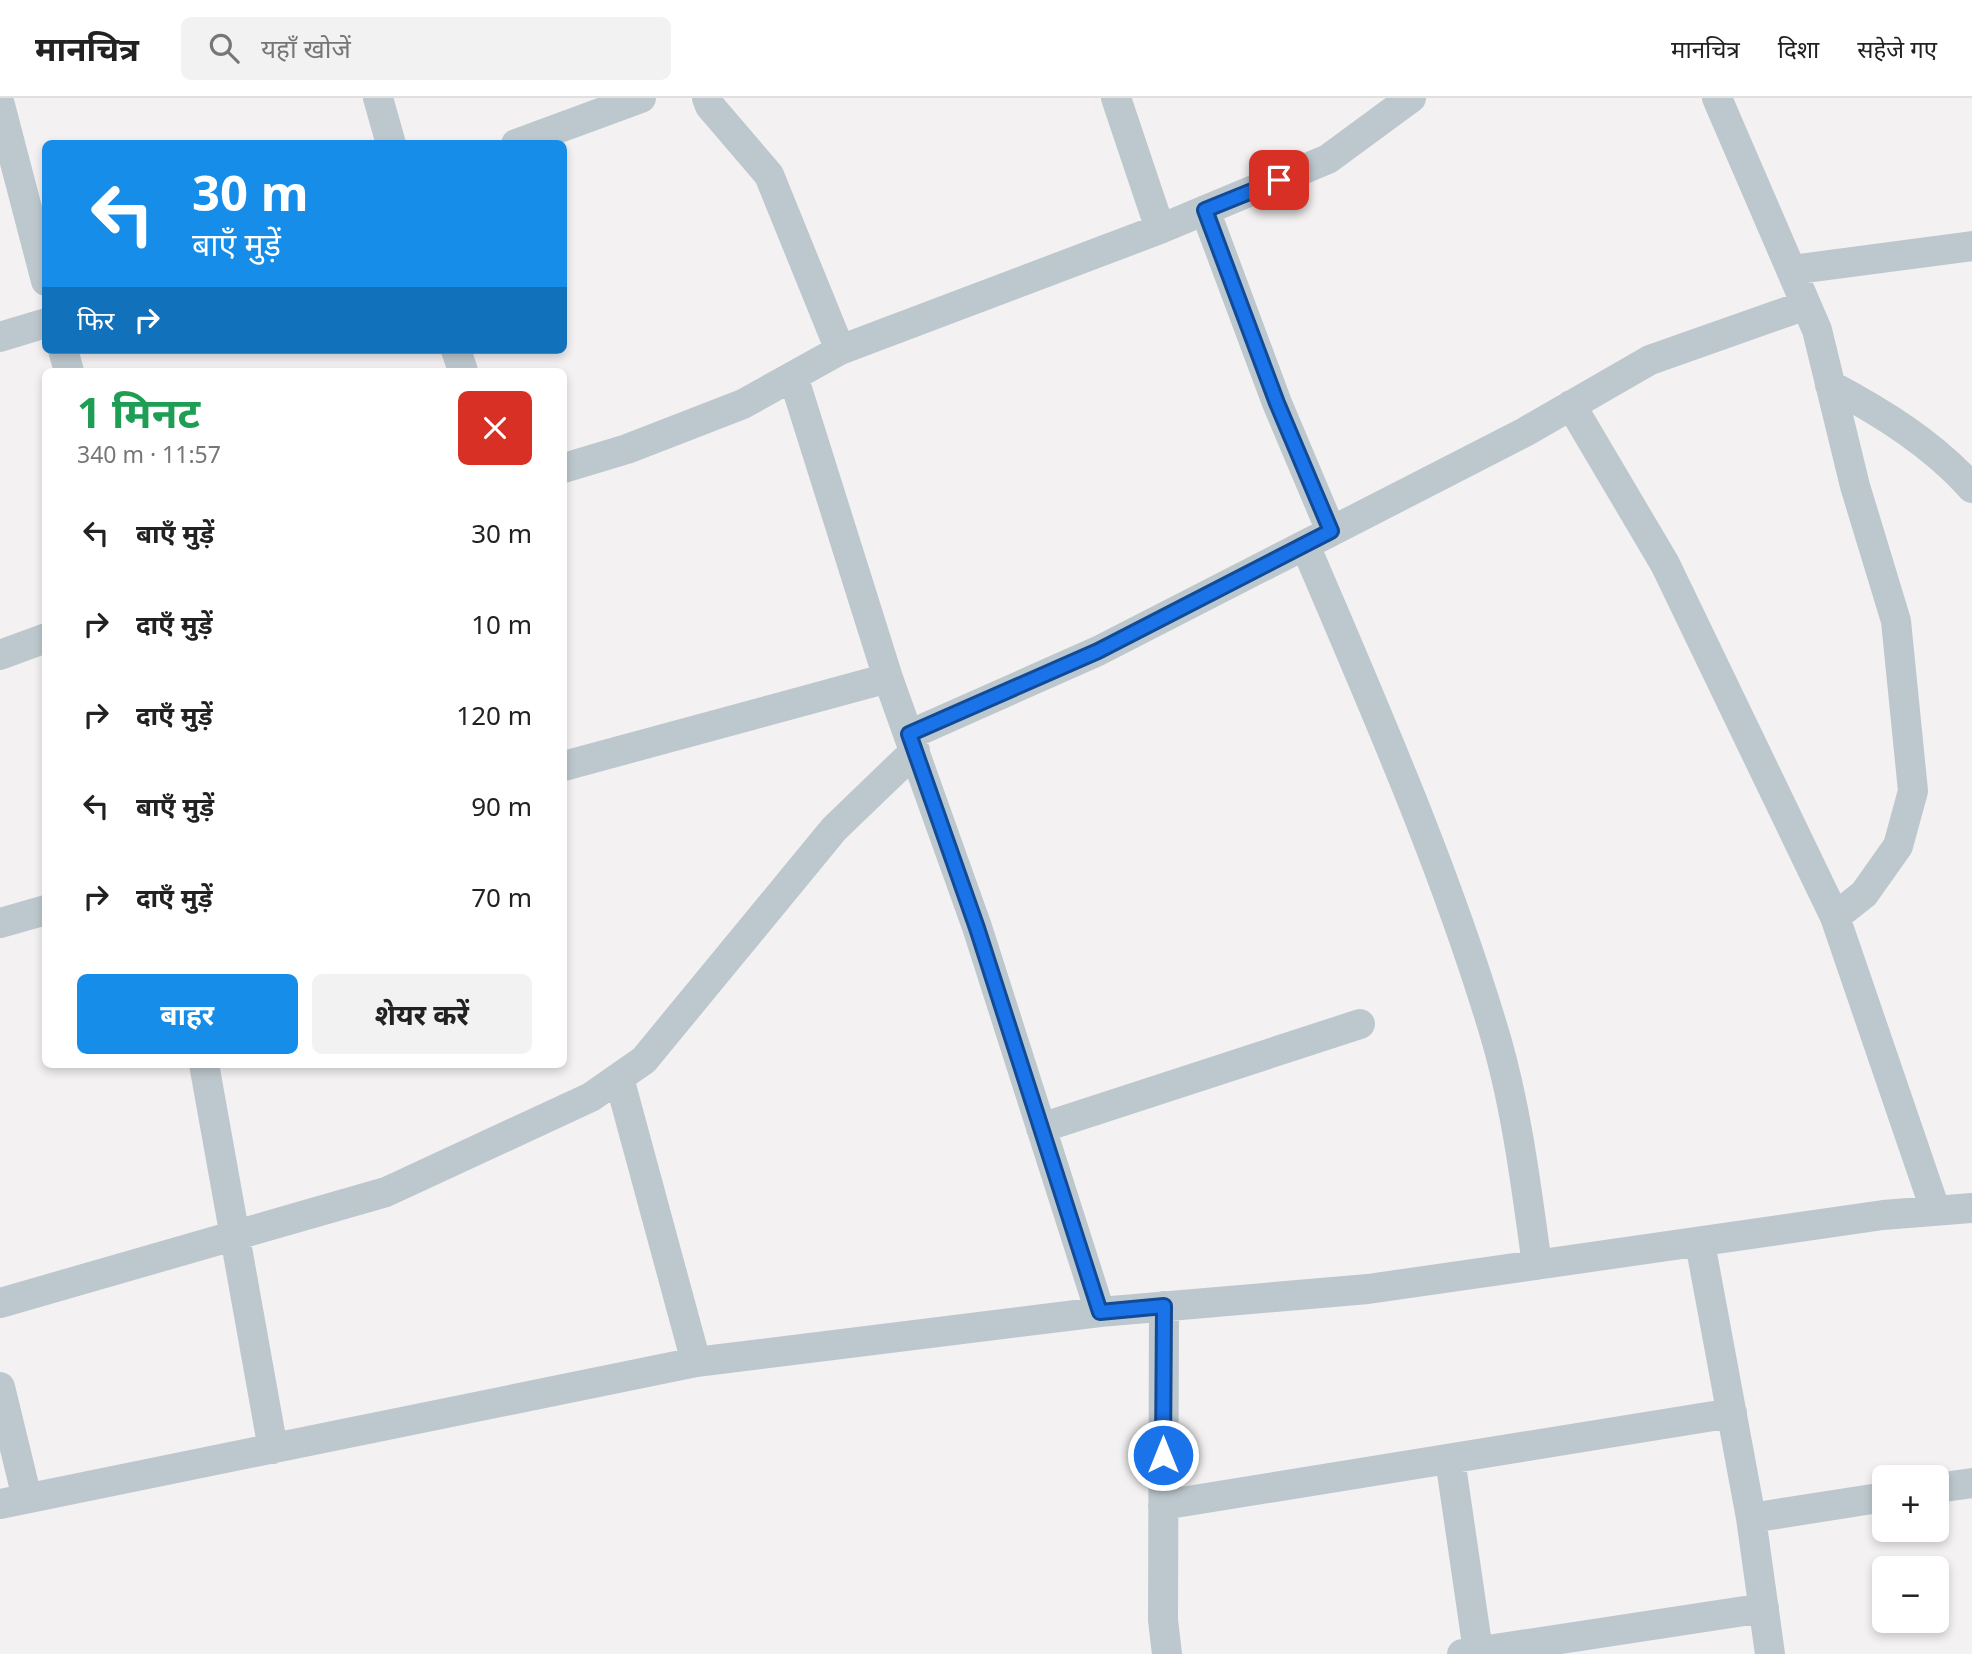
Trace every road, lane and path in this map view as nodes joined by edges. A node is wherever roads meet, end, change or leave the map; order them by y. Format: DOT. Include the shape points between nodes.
graph roads {
  1 [pos="378,98"];
  2 [pos="641,98"];
  3 [pos="707,98"];
  4 [pos="1116,98"];
  5 [pos="1411,98"];
  6 [pos="1717,98"];
  7 [pos="0,105"];
  8 [pos="390,140"];
  9 [pos="527,140"];
  10 [pos="6,151"];
  11 [pos="1205,210"];
  12 [pos="1160,229"];
  13 [pos="1972,246"];
  14 [pos="42,268"];
  15 [pos="1791,270"];
  16 [pos="1806,305"];
  17 [pos="42,324"];
  18 [pos="0,337"];
  19 [pos="840,350"];
  20 [pos="793,376"];
  21 [pos="1830,385"];
  22 [pos="1571,405"];
  23 [pos="567,467"];
  24 [pos="1972,488"];
  25 [pos="1318,538"];
  26 [pos="42,639"];
  27 [pos="0,655"];
  28 [pos="888,678"];
  29 [pos="912,743"];
  30 [pos="567,765"];
  31 [pos="42,910"];
  32 [pos="1835,917"];
  33 [pos="0,923"];
  34 [pos="1360,1024"];
  35 [pos="205,1068"];
  36 [pos="619,1078"];
  37 [pos="1041,1128"];
  38 [pos="1972,1208"];
  39 [pos="1935,1209"];
  40 [pos="236,1235"];
  41 [pos="1700,1243"];
  42 [pos="1537,1265"];
  43 [pos="0,1303"];
  44 [pos="1164,1306"];
  45 [pos="1100,1312"];
  46 [pos="696,1362"];
  47 [pos="0,1387"];
  48 [pos="1732,1413"];
  49 [pos="273,1449"];
  50 [pos="1450,1459"];
  51 [pos="1972,1483"];
  52 [pos="1949,1486"];
  53 [pos="1872,1499"];
  54 [pos="14,1501"];
  55 [pos="1163,1505"];
  56 [pos="1751,1518"];
  57 [pos="1764,1608"];
  58 [pos="1470,1653"];
  59 [pos="1167,1654"];
  60 [pos="1770,1654"];
  1 -- 8 [label="street"];
  2 -- 9 [label="street"];
  3 -- 19 [label="street" via="769,175"];
  4 -- 12 [label="street"];
  5 -- 11 [label="street" via="1328,159"];
  6 -- 15 [label="street"];
  7 -- 10 [label="street"];
  10 -- 14 [label="street"];
  11 -- 12 [label="street"];
  11 -- 25 [label="street" via="1277,403"];
  12 -- 19 [label="street"];
  13 -- 15 [label="street"];
  15 -- 16 [label="street"];
  16 -- 21 [label="street"];
  16 -- 22 [label="street" via="1650,360"];
  17 -- 18 [label="street"];
  19 -- 20 [label="street"];
  20 -- 23 [label="street" via="743,404"];
  20 -- 28 [label="street"];
  21 -- 24 [label="street" via="1919,440"];
  21 -- 32 [label="street" via="1896,621 1913,791 1898,846 1864,894"];
  22 -- 25 [label="street"];
  22 -- 32 [label="street" via="1665,564"];
  25 -- 29 [label="street"];
  25 -- 42 [label="street" via="1493,1027 1524,1170"];
  26 -- 27 [label="street"];
  28 -- 29 [label="street"];
  28 -- 30 [label="street"];
  29 -- 36 [label="street" via="834,829 644,1060"];
  29 -- 37 [label="street"];
  31 -- 33 [label="street"];
  32 -- 39 [label="street"];
  34 -- 37 [label="street"];
  35 -- 40 [label="street"];
  36 -- 40 [label="street" via="591,1097 386,1192"];
  36 -- 46 [label="street"];
  37 -- 45 [label="street"];
  38 -- 39 [label="street"];
  39 -- 41 [label="street"];
  40 -- 43 [label="street"];
  40 -- 49 [label="street"];
  41 -- 42 [label="street"];
  41 -- 48 [label="street"];
  42 -- 44 [label="street" via="1368,1289"];
  44 -- 45 [label="street"];
  44 -- 55 [label="street"];
  45 -- 46 [label="street"];
  46 -- 49 [label="street"];
  47 -- 54 [label="street"];
  48 -- 50 [label="street"];
  48 -- 56 [label="street"];
  49 -- 54 [label="street"];
  50 -- 55 [label="street"];
  50 -- 58 [label="street"];
  51 -- 52 [label="street"];
  53 -- 56 [label="street"];
  55 -- 59 [label="street"];
  56 -- 57 [label="street"];
  57 -- 58 [label="street"];
  57 -- 60 [label="street"];
}
